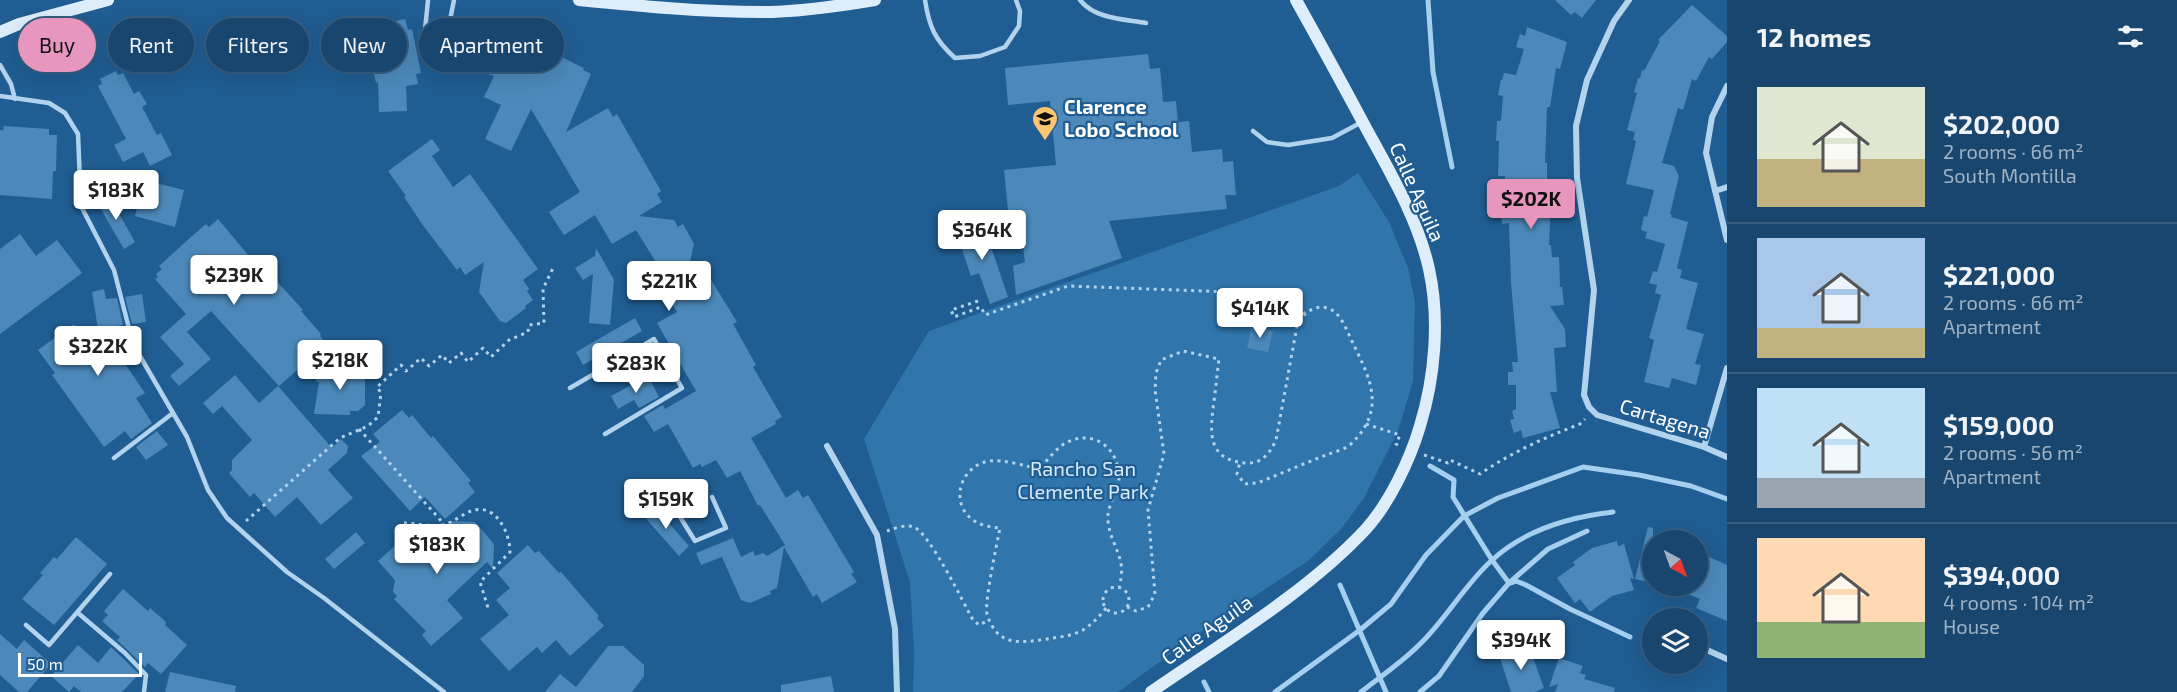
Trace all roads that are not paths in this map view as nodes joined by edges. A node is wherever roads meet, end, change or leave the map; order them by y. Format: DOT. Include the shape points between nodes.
graph roads {
  1 [pos="108,0"];
  2 [pos="428,0"];
  3 [pos="454,0"];
  4 [pos="579,0"];
  5 [pos="875,0"];
  6 [pos="925,0"];
  7 [pos="1016,0"];
  8 [pos="1080,0"];
  9 [pos="1296,0"];
  10 [pos="1629,0"];
  11 [pos="1146,23"];
  12 [pos="0,32"];
  13 [pos="0,65"];
  14 [pos="1727,86"];
  15 [pos="0,96"];
  16 [pos="15,99"];
  17 [pos="1362,122"];
  18 [pos="1253,131"];
  19 [pos="1727,187"];
  20 [pos="1715,191"];
  21 [pos="1727,240"];
  22 [pos="1727,368"];
  23 [pos="570,388"];
  24 [pos="173,413"];
  25 [pos="605,434"];
  26 [pos="827,446"];
  27 [pos="1704,447"];
  28 [pos="1727,457"];
  29 [pos="114,458"];
  30 [pos="712,497"];
  31 [pos="674,507"];
  32 [pos="110,574"];
  33 [pos="78,613"];
  34 [pos="26,625"];
  35 [pos="1708,650"];
  36 [pos="1727,658"];
  37 [pos="144,692"];
  38 [pos="444,692"];
  39 [pos="897,692"];
  40 [pos="1151,692"];
  1 -- 12 [label="street"];
  2 -- 3 [label="lane" via="425,30 436,41 448,30"];
  4 -- 5 [label="street" via="764,12"];
  6 -- 7 [label="lane" via="927,18 940,44 955,58 980,56 1005,47 1019,26"];
  8 -- 11 [label="lane" via="1104,16"];
  9 -- 17 [label="street, Calle Aguila"];
  10 -- 27 [label="street, Cartagena" via="1614,21 1587,80 1576,126 1577,178 1594,290 1584,395 1593,412 1606,418"];
  13 -- 16 [label="lane"];
  14 -- 20 [label="street" via="1712,117 1706,153"];
  15 -- 16 [label="lane"];
  16 -- 24 [label="lane" via="49,103 65,112 78,134 81,206 114,270 133,344"];
  17 -- 18 [label="lane" via="1332,138 1288,145 1267,142"];
  17 -- 40 [label="street, Calle Aguila" via="1416,230 1429,269 1434,311 1433,358 1426,405 1412,451 1366,528 1340,554 1306,584"];
  19 -- 20 [label="street"];
  20 -- 21 [label="street"];
  22 -- 27 [label="street"];
  23 -- 25 [label="lane" via="654,339 682,388"];
  24 -- 29 [label="lane"];
  24 -- 38 [label="lane" via="208,490 227,518 287,572"];
  26 -- 39 [label="street" via="877,535 895,629"];
  27 -- 28 [label="street, Cartagena"];
  30 -- 31 [label="lane" via="726,528 695,541"];
  32 -- 33 [label="lane"];
  33 -- 34 [label="lane" via="49,645"];
  33 -- 37 [label="lane" via="146,675"];
  35 -- 36 [label="street"];
}
